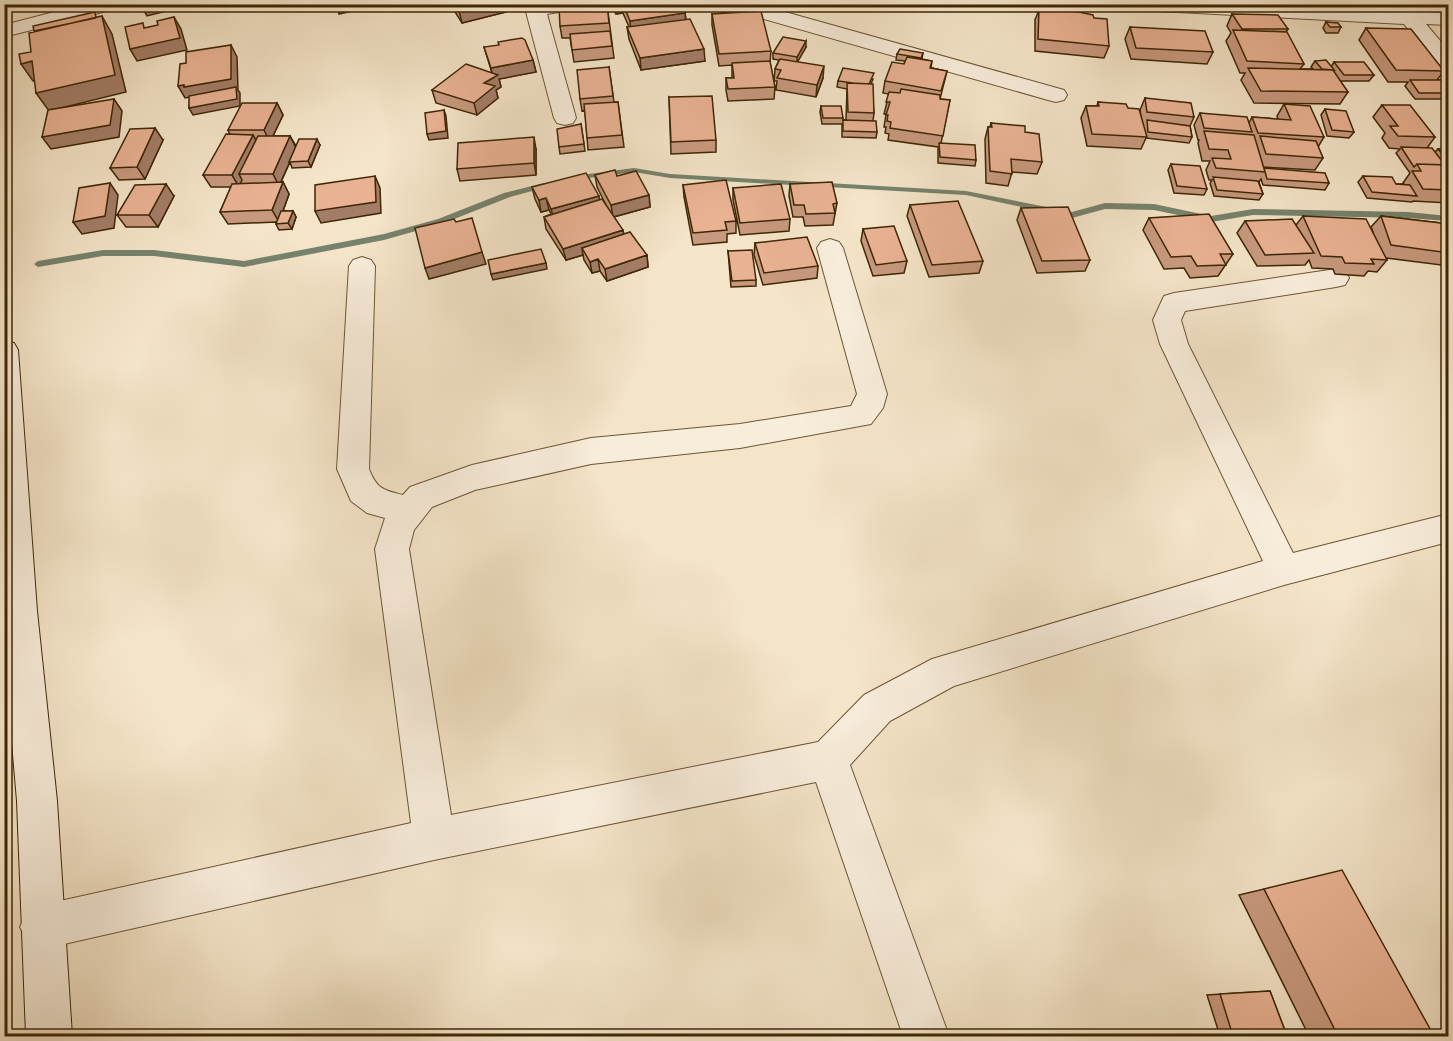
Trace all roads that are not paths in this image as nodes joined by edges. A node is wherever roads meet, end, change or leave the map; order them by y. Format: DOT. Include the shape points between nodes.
graph roads {
  1 [pos="111,4"];
  2 [pos="574,4"];
  3 [pos="720,4"];
  4 [pos="1140,4"];
  5 [pos="1170,6"];
  6 [pos="535,7"];
  7 [pos="766,8"];
  8 [pos="1410,18"];
  9 [pos="1449,19"];
  10 [pos="4,31"];
  11 [pos="1449,63"];
  12 [pos="1056,95"];
  13 [pos="565,118"];
  14 [pos="830,248"];
  15 [pos="362,266"];
  16 [pos="1336,278"];
  17 [pos="4,350"];
  18 [pos="7,436"];
  19 [pos="410,510"];
  20 [pos="1449,528"];
  21 [pos="1284,570"];
  22 [pos="12,620"];
  23 [pos="828,760"];
  24 [pos="434,838"];
  25 [pos="42,927"];
  26 [pos="49,1036"];
  27 [pos="926,1036"];
  1 -- 10 [label="street"];
  2 -- 6 [label="street"];
  3 -- 7 [label="street" via="732,10"];
  4 -- 5 [label="street"];
  5 -- 8 [label="street"];
  6 -- 13 [label="street"];
  7 -- 12 [label="street"];
  8 -- 9 [label="street"];
  8 -- 11 [label="street"];
  14 -- 19 [label="street" via="872,394 868,408 860,416 740,436 591,451 472,478 421,497"];
  15 -- 19 [label="street" via="353,470 362,492 379,503"];
  16 -- 21 [label="street" via="1174,303 1167,320 1174,344"];
  17 -- 18 [label="street"];
  18 -- 22 [label="street"];
  19 -- 24 [label="street" via="399,524 392,549"];
  20 -- 21 [label="street"];
  21 -- 23 [label="street" via="945,671 877,708"];
  22 -- 25 [label="street" via="37,801"];
  23 -- 24 [label="street"];
  23 -- 27 [label="street"];
  24 -- 25 [label="street"];
  25 -- 26 [label="street"];
}
